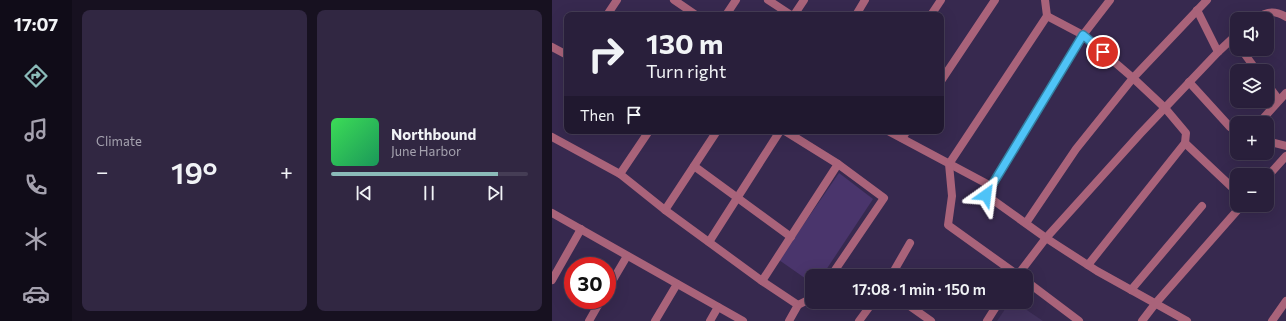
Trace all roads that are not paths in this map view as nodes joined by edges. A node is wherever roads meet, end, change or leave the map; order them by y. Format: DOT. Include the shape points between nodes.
graph roads {
  1 [pos="617,0"];
  2 [pos="736,0"];
  3 [pos="768,0"];
  4 [pos="804,0"];
  5 [pos="865,0"];
  6 [pos="941,0"];
  7 [pos="996,0"];
  8 [pos="1110,0"];
  9 [pos="1207,0"];
  10 [pos="677,1"];
  11 [pos="1046,1"];
  12 [pos="1197,10"];
  13 [pos="609,12"];
  14 [pos="692,12"];
  15 [pos="728,12"];
  16 [pos="788,12"];
  17 [pos="795,12"];
  18 [pos="858,12"];
  19 [pos="933,12"];
  20 [pos="1274,12"];
  21 [pos="1285,15"];
  22 [pos="1048,16"];
  23 [pos="1083,35"];
  24 [pos="1230,43"];
  25 [pos="552,47"];
  26 [pos="1218,52"];
  27 [pos="564,53"];
  28 [pos="944,77"];
  29 [pos="1133,78"];
  30 [pos="1189,82"];
  31 [pos="1274,93"];
  32 [pos="1286,93"];
  33 [pos="1279,100"];
  34 [pos="1165,108"];
  35 [pos="1265,116"];
  36 [pos="1230,127"];
  37 [pos="646,134"];
  38 [pos="715,134"];
  39 [pos="778,134"];
  40 [pos="790,134"];
  41 [pos="894,134"];
  42 [pos="905,134"];
  43 [pos="552,137"];
  44 [pos="902,138"];
  45 [pos="1185,143"];
  46 [pos="1274,143"];
  47 [pos="1286,146"];
  48 [pos="1286,156"];
  49 [pos="838,164"];
  50 [pos="949,164"];
  51 [pos="694,166"];
  52 [pos="1274,169"];
  53 [pos="620,174"];
  54 [pos="1230,185"];
  55 [pos="991,186"];
  56 [pos="737,197"];
  57 [pos="1202,206"];
  58 [pos="665,210"];
  59 [pos="1236,212"];
  60 [pos="552,213"];
  61 [pos="1026,223"];
  62 [pos="581,230"];
  63 [pos="791,237"];
  64 [pos="1046,238"];
  65 [pos="709,242"];
  66 [pos="910,244"];
  67 [pos="627,256"];
  68 [pos="1088,265"];
  69 [pos="835,269"];
  70 [pos="895,269"];
  71 [pos="1008,269"];
  72 [pos="1023,269"];
  73 [pos="616,275"];
  74 [pos="552,280"];
  75 [pos="762,281"];
  76 [pos="677,284"];
  77 [pos="1033,286"];
  78 [pos="1131,290"];
  79 [pos="805,302"];
  80 [pos="1286,302"];
  81 [pos="1155,304"];
  82 [pos="798,305"];
  83 [pos="718,307"];
  84 [pos="596,309"];
  85 [pos="868,309"];
  86 [pos="914,309"];
  87 [pos="995,309"];
  88 [pos="589,321"];
  89 [pos="655,321"];
  90 [pos="710,321"];
  91 [pos="742,321"];
  92 [pos="789,321"];
  93 [pos="860,321"];
  94 [pos="931,321"];
  95 [pos="987,321"];
  96 [pos="1080,321"];
  97 [pos="1142,321"];
  98 [pos="1187,321"];
  99 [pos="1272,321"];
  1 -- 13 [label="street"];
  2 -- 15 [label="street"];
  3 -- 16 [label="street"];
  4 -- 17 [label="street"];
  5 -- 18 [label="street"];
  6 -- 19 [label="street"];
  7 -- 28 [label="street"];
  8 -- 23 [label="street"];
  9 -- 12 [label="street"];
  10 -- 14 [label="street"];
  11 -- 22 [label="street"];
  12 -- 26 [label="street"];
  12 -- 29 [label="street"];
  20 -- 21 [label="street"];
  22 -- 23 [label="street"];
  22 -- 50 [label="street"];
  23 -- 29 [label="street"];
  23 -- 55 [label="street"];
  24 -- 26 [label="street"];
  25 -- 27 [label="street"];
  26 -- 30 [label="street"];
  29 -- 34 [label="street"];
  29 -- 61 [label="street" via="1076,149"];
  30 -- 34 [label="street"];
  30 -- 36 [label="street"];
  31 -- 33 [label="street"];
  32 -- 33 [label="street"];
  33 -- 35 [label="street"];
  34 -- 45 [label="street" via="1186,133"];
  34 -- 64 [label="street"];
  37 -- 53 [label="street"];
  38 -- 51 [label="street"];
  39 -- 56 [label="street"];
  40 -- 49 [label="street"];
  41 -- 44 [label="street"];
  42 -- 44 [label="street"];
  43 -- 53 [label="street"];
  44 -- 50 [label="street"];
  45 -- 54 [label="street"];
  45 -- 68 [label="street"];
  46 -- 47 [label="street"];
  48 -- 52 [label="street"];
  49 -- 63 [label="street"];
  49 -- 69 [label="street" via="884,198"];
  50 -- 55 [label="street"];
  50 -- 71 [label="street" via="952,196 948,225"];
  51 -- 56 [label="street"];
  51 -- 58 [label="street"];
  53 -- 58 [label="street"];
  55 -- 61 [label="street" via="986,195"];
  56 -- 63 [label="street"];
  56 -- 65 [label="street"];
  57 -- 78 [label="street"];
  58 -- 65 [label="street"];
  59 -- 81 [label="street"];
  60 -- 62 [label="street"];
  61 -- 64 [label="street"];
  62 -- 67 [label="street"];
  62 -- 74 [label="street"];
  63 -- 75 [label="street"];
  64 -- 68 [label="street"];
  64 -- 72 [label="street"];
  65 -- 75 [label="street"];
  66 -- 70 [label="street"];
  67 -- 73 [label="street"];
  67 -- 76 [label="street"];
  68 -- 78 [label="street"];
  75 -- 82 [label="street"];
  76 -- 83 [label="street"];
  76 -- 89 [label="street"];
  77 -- 96 [label="street"];
  78 -- 81 [label="street"];
  79 -- 82 [label="street"];
  80 -- 99 [label="street"];
  81 -- 97 [label="street"];
  81 -- 98 [label="street"];
  82 -- 92 [label="street"];
  83 -- 90 [label="street"];
  83 -- 91 [label="street"];
  84 -- 88 [label="street"];
  85 -- 93 [label="street"];
  86 -- 94 [label="street"];
  87 -- 95 [label="street"];
}
